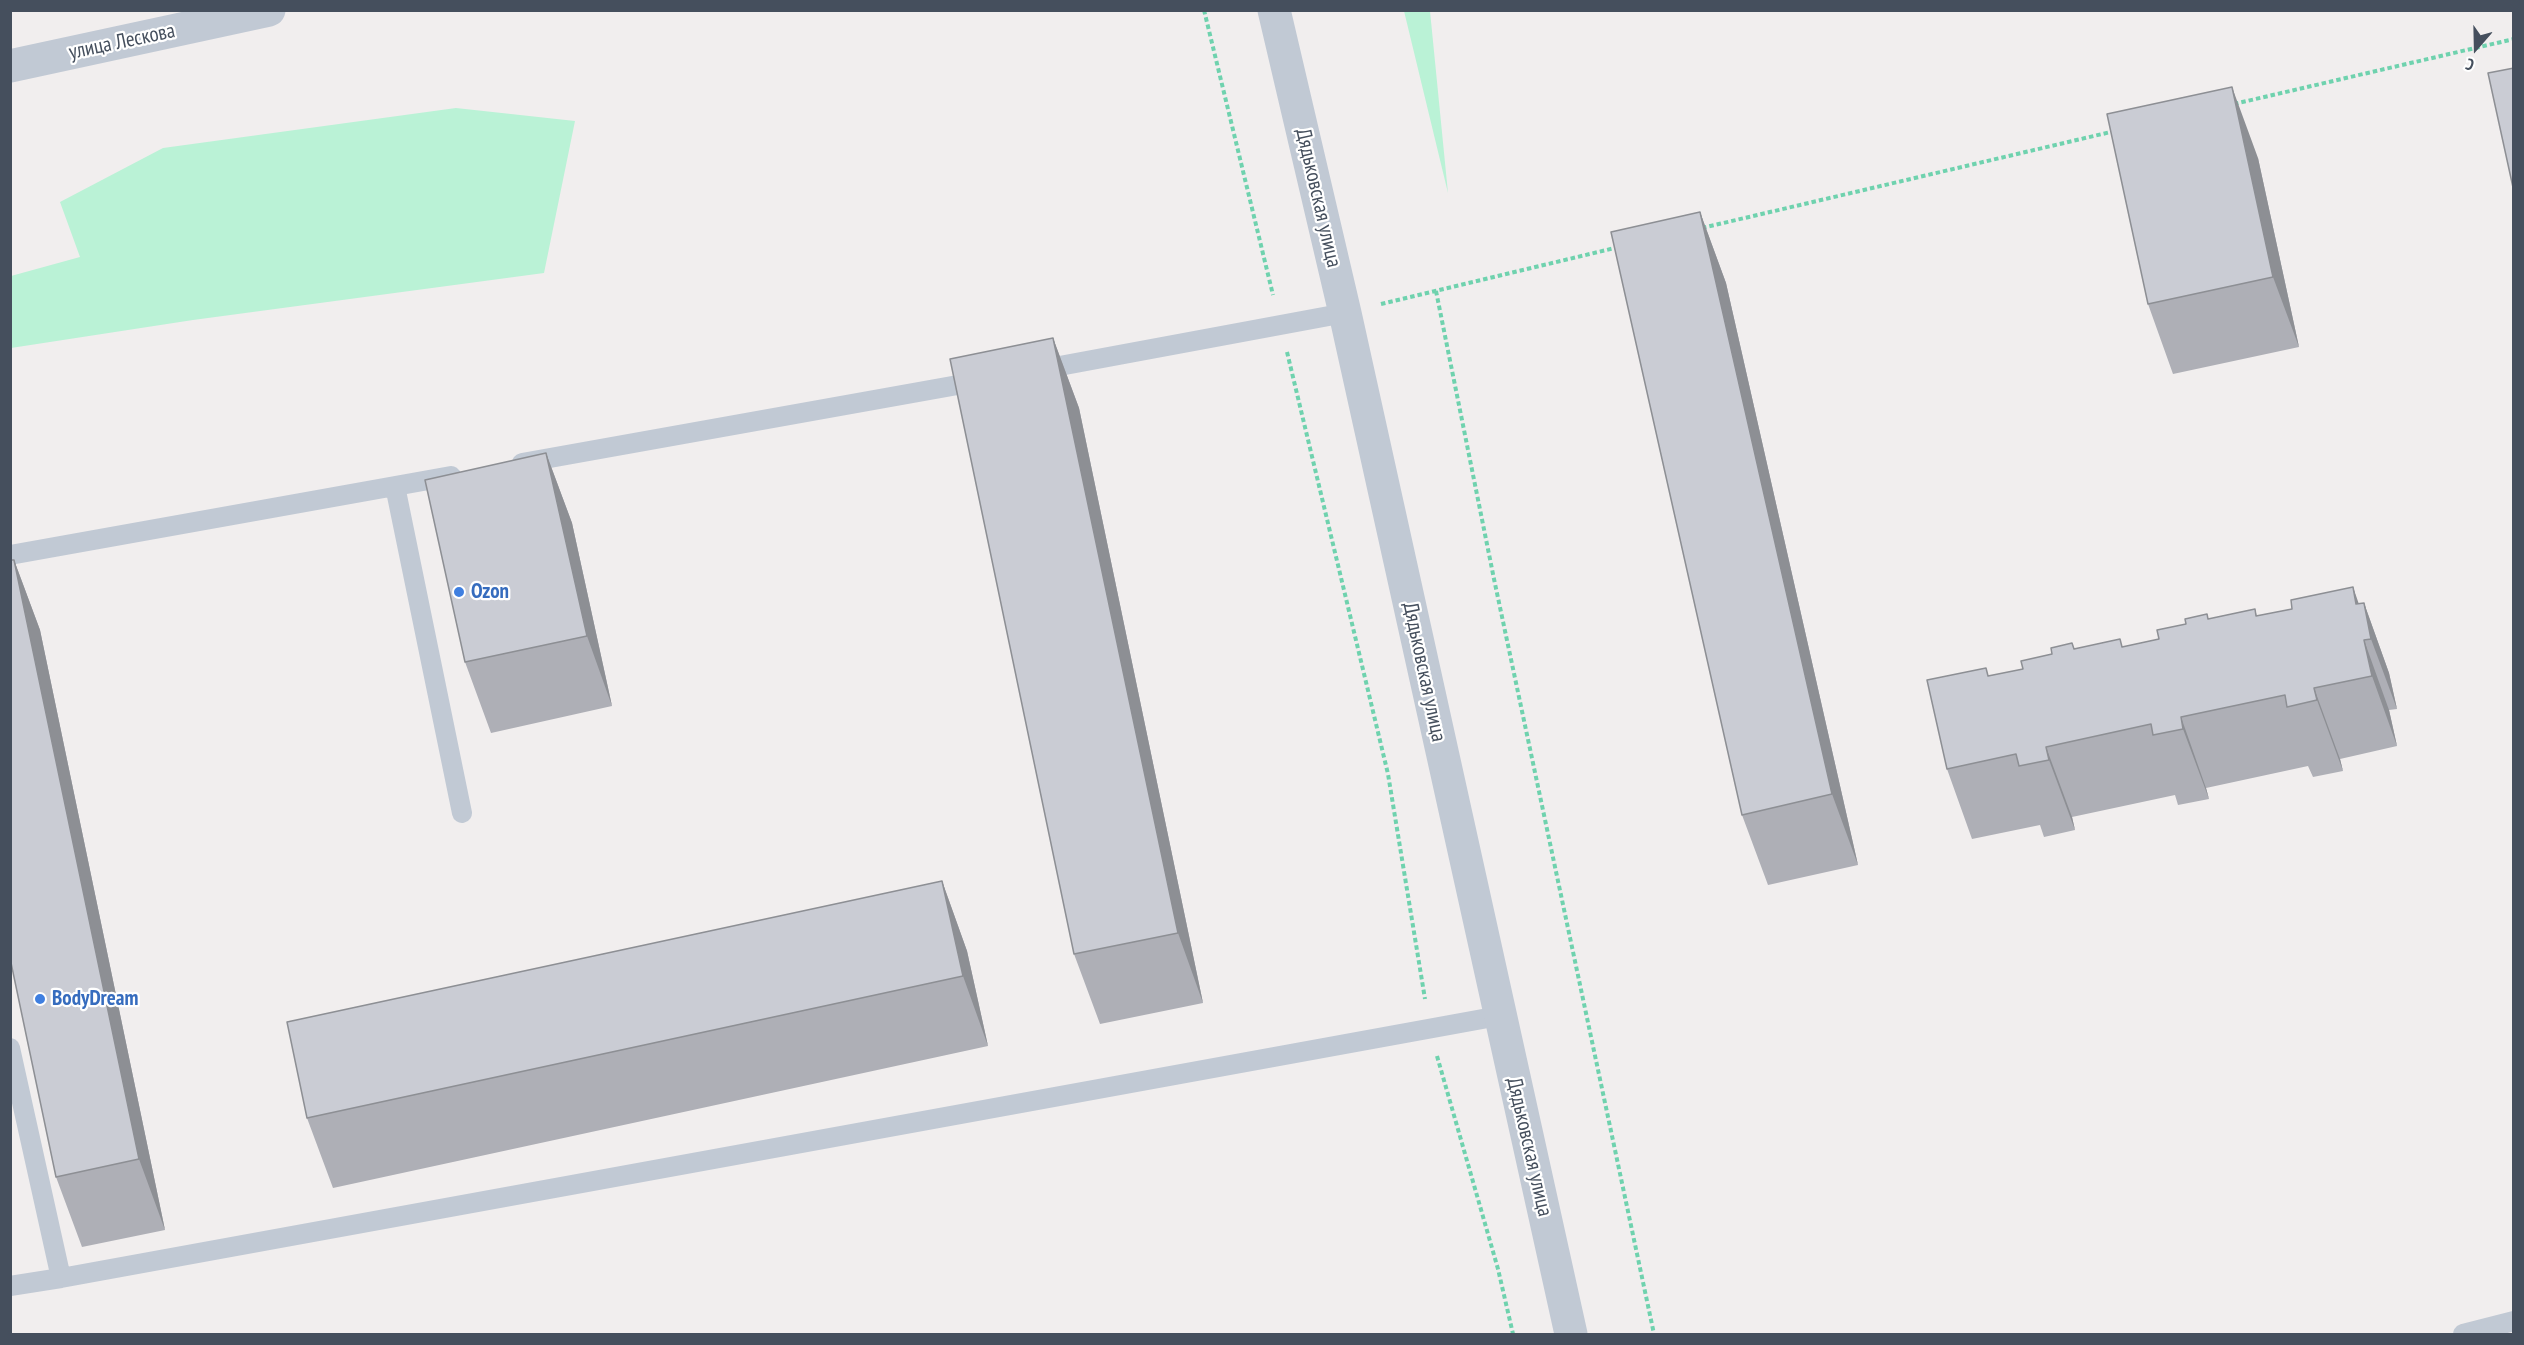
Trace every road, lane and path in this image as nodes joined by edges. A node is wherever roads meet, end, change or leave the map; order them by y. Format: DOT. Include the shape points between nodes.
graph roads {
  1 [pos="269,10"];
  2 [pos="1204,10"];
  3 [pos="1274,10"];
  4 [pos="2514,39"];
  5 [pos="10,66"];
  6 [pos="2234,104"];
  7 [pos="2117,131"];
  8 [pos="1697,229"];
  9 [pos="1627,245"];
  10 [pos="1436,291"];
  11 [pos="1345,313"];
  12 [pos="1281,325"];
  13 [pos="1020,374"];
  14 [pos="996,378"];
  15 [pos="501,467"];
  16 [pos="465,473"];
  17 [pos="395,486"];
  18 [pos="10,555"];
  19 [pos="462,813"];
  20 [pos="1499,1016"];
  21 [pos="1430,1030"];
  22 [pos="10,1048"];
  23 [pos="61,1278"];
  24 [pos="10,1286"];
  25 [pos="2514,1321"];
  26 [pos="1513,1335"];
  27 [pos="1571,1335"];
  28 [pos="1654,1335"];
  29 [pos="2463,1335"];
  1 -- 5 [label="street, улица Лескова"];
  2 -- 12 [label="path"];
  3 -- 11 [label="street, Дядьковская улица"];
  4 -- 6 [label="path"];
  7 -- 8 [label="path"];
  9 -- 10 [label="path"];
  10 -- 11 [label="path"];
  10 -- 28 [label="path"];
  11 -- 12 [label="lane"];
  11 -- 20 [label="street, Дядьковская улица"];
  12 -- 13 [label="lane"];
  12 -- 21 [label="path" via="1388,774"];
  14 -- 15 [label="lane"];
  16 -- 17 [label="lane"];
  17 -- 18 [label="lane"];
  17 -- 19 [label="lane"];
  20 -- 21 [label="lane"];
  20 -- 27 [label="street, Дядьковская улица"];
  21 -- 23 [label="lane"];
  21 -- 26 [label="path"];
  22 -- 23 [label="lane"];
  23 -- 24 [label="lane"];
  25 -- 29 [label="lane"];
}
